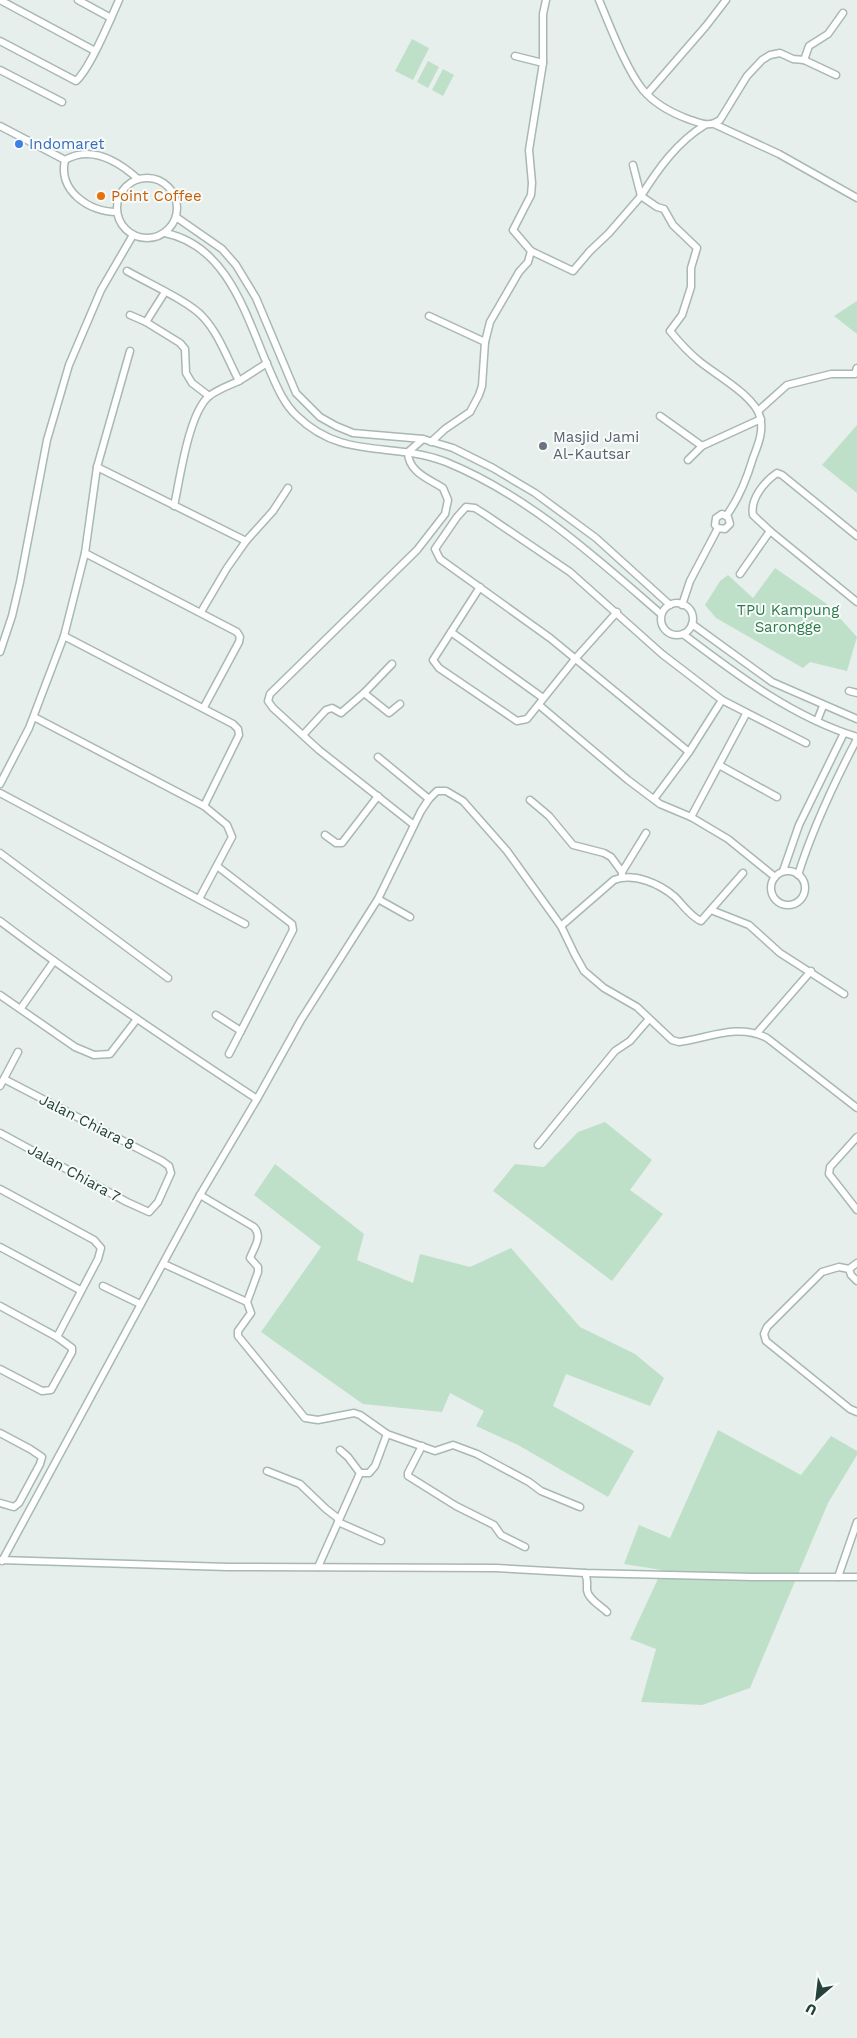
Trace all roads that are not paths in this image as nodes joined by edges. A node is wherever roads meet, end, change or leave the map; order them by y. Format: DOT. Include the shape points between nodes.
graph roads {
  1 [pos="0,0"];
  2 [pos="78,0"];
  3 [pos="119,0"];
  4 [pos="546,0"];
  5 [pos="599,0"];
  6 [pos="726,0"];
  7 [pos="844,12"];
  8 [pos="111,18"];
  9 [pos="0,41"];
  10 [pos="95,51"];
  11 [pos="515,56"];
  12 [pos="804,60"];
  13 [pos="543,63"];
  14 [pos="0,70"];
  15 [pos="836,75"];
  16 [pos="647,94"];
  17 [pos="62,102"];
  18 [pos="714,124"];
  19 [pos="705,125"];
  20 [pos="0,126"];
  21 [pos="64,160"];
  22 [pos="633,165"];
  23 [pos="138,179"];
  24 [pos="640,196"];
  25 [pos="857,198"];
  26 [pos="117,212"];
  27 [pos="176,217"];
  28 [pos="165,233"];
  29 [pos="133,235"];
  30 [pos="531,251"];
  31 [pos="127,271"];
  32 [pos="165,292"];
  33 [pos="130,315"];
  34 [pos="429,316"];
  35 [pos="146,322"];
  36 [pos="485,342"];
  37 [pos="130,351"];
  38 [pos="267,363"];
  39 [pos="857,368"];
  40 [pos="239,381"];
  41 [pos="209,396"];
  42 [pos="758,411"];
  43 [pos="660,416"];
  44 [pos="761,419"];
  45 [pos="423,439"];
  46 [pos="431,442"];
  47 [pos="702,446"];
  48 [pos="408,452"];
  49 [pos="688,460"];
  50 [pos="97,467"];
  51 [pos="288,488"];
  52 [pos="174,506"];
  53 [pos="770,531"];
  54 [pos="857,536"];
  55 [pos="246,541"];
  56 [pos="85,553"];
  57 [pos="740,574"];
  58 [pos="480,587"];
  59 [pos="857,602"];
  60 [pos="670,605"];
  61 [pos="682,605"];
  62 [pos="201,612"];
  63 [pos="617,612"];
  64 [pos="662,614"];
  65 [pos="692,624"];
  66 [pos="451,632"];
  67 [pos="683,634"];
  68 [pos="64,636"];
  69 [pos="0,648"];
  70 [pos="575,658"];
  71 [pos="392,664"];
  72 [pos="849,691"];
  73 [pos="364,693"];
  74 [pos="857,693"];
  75 [pos="543,698"];
  76 [pos="722,700"];
  77 [pos="400,704"];
  78 [pos="539,705"];
  79 [pos="823,706"];
  80 [pos="204,707"];
  81 [pos="746,714"];
  82 [pos="34,717"];
  83 [pos="857,719"];
  84 [pos="817,721"];
  85 [pos="844,733"];
  86 [pos="303,735"];
  87 [pos="857,738"];
  88 [pos="806,743"];
  89 [pos="688,752"];
  90 [pos="378,757"];
  91 [pos="719,765"];
  92 [pos="0,784"];
  93 [pos="0,792"];
  94 [pos="378,796"];
  95 [pos="813,796"];
  96 [pos="777,797"];
  97 [pos="429,799"];
  98 [pos="654,799"];
  99 [pos="530,800"];
  100 [pos="825,802"];
  101 [pos="204,806"];
  102 [pos="691,817"];
  103 [pos="414,825"];
  104 [pos="646,834"];
  105 [pos="325,835"];
  106 [pos="0,853"];
  107 [pos="217,866"];
  108 [pos="783,872"];
  109 [pos="743,873"];
  110 [pos="622,874"];
  111 [pos="798,875"];
  112 [pos="774,877"];
  113 [pos="378,899"];
  114 [pos="200,900"];
  115 [pos="711,910"];
  116 [pos="410,917"];
  117 [pos="0,920"];
  118 [pos="245,924"];
  119 [pos="561,926"];
  120 [pos="54,961"];
  121 [pos="811,971"];
  122 [pos="168,978"];
  123 [pos="844,994"];
  124 [pos="0,995"];
  125 [pos="21,1008"];
  126 [pos="216,1015"];
  127 [pos="137,1019"];
  128 [pos="648,1019"];
  129 [pos="241,1031"];
  130 [pos="757,1033"];
  131 [pos="18,1052"];
  132 [pos="229,1054"];
  133 [pos="2,1082"];
  134 [pos="257,1099"];
  135 [pos="857,1108"];
  136 [pos="0,1132"];
  137 [pos="857,1137"];
  138 [pos="538,1145"];
  139 [pos="0,1189"];
  140 [pos="200,1194"];
  141 [pos="857,1210"];
  142 [pos="150,1212"];
  143 [pos="0,1247"];
  144 [pos="857,1263"];
  145 [pos="164,1264"];
  146 [pos="849,1269"];
  147 [pos="857,1281"];
  148 [pos="102,1286"];
  149 [pos="80,1290"];
  150 [pos="247,1302"];
  151 [pos="140,1304"];
  152 [pos="0,1306"];
  153 [pos="57,1337"];
  154 [pos="0,1369"];
  155 [pos="857,1412"];
  156 [pos="0,1433"];
  157 [pos="387,1434"];
  158 [pos="422,1446"];
  159 [pos="340,1450"];
  160 [pos="267,1471"];
  161 [pos="360,1473"];
  162 [pos="0,1503"];
  163 [pos="580,1507"];
  164 [pos="339,1521"];
  165 [pos="857,1522"];
  166 [pos="381,1541"];
  167 [pos="525,1547"];
  168 [pos="1,1560"];
  169 [pos="318,1567"];
  170 [pos="585,1573"];
  171 [pos="838,1577"];
  172 [pos="857,1577"];
  173 [pos="607,1612"];
  1 -- 10 [label="street"];
  2 -- 8 [label="street"];
  3 -- 8 [label="street"];
  4 -- 13 [label="street"];
  5 -- 16 [label="street" via="637,82"];
  6 -- 16 [label="street"];
  7 -- 12 [label="street" via="828,34 809,46"];
  8 -- 10 [label="street"];
  9 -- 10 [label="street" via="76,81"];
  11 -- 13 [label="street"];
  12 -- 15 [label="street"];
  12 -- 18 [label="street" via="780,54 765,57 747,76 723,117"];
  13 -- 30 [label="street" via="529,150 531,195 513,230"];
  14 -- 17 [label="street"];
  16 -- 19 [label="street" via="672,112"];
  18 -- 19 [label="street"];
  18 -- 25 [label="street" via="779,154"];
  19 -- 24 [label="street" via="664,161"];
  20 -- 21 [label="street"];
  21 -- 23 [label="street" via="74,155 89,154 111,159"];
  21 -- 26 [label="street" via="68,185 80,201 99,211"];
  22 -- 24 [label="street"];
  23 -- 26 [label="street" via="124,188"];
  23 -- 27 [label="street" via="153,178 168,186 176,200"];
  24 -- 30 [label="street" via="573,271"];
  24 -- 42 [label="street" via="665,209 673,225 697,248 691,268 691,287 682,315 670,331 698,361"];
  26 -- 29 [label="street" via="122,226"];
  27 -- 28 [label="street"];
  27 -- 45 [label="street" via="222,250 236,265 256,298 296,393 305,404 336,426 353,433"];
  28 -- 29 [label="street" via="150,238"];
  28 -- 38 [label="street" via="192,242 225,274"];
  29 -- 69 [label="street" via="101,290 69,365 47,440 12,616"];
  30 -- 36 [label="street" via="528,262 497,308"];
  31 -- 32 [label="street"];
  32 -- 35 [label="street"];
  32 -- 40 [label="street" via="203,316"];
  33 -- 35 [label="street"];
  34 -- 36 [label="street"];
  35 -- 41 [label="street" via="180,343 185,349 186,373 192,383"];
  36 -- 46 [label="street" via="482,386 470,412"];
  37 -- 50 [label="street"];
  38 -- 40 [label="street"];
  38 -- 48 [label="street" via="287,405 316,430 351,446"];
  39 -- 42 [label="street" via="856,374 831,374 788,385"];
  40 -- 41 [label="street"];
  41 -- 52 [label="street" via="194,422"];
  42 -- 44 [label="street"];
  43 -- 47 [label="street"];
  44 -- 47 [label="street"];
  44 -- 61 [label="street" via="761,437 748,475 726,516 722,514 716,518 718,528 690,581"];
  45 -- 46 [label="street"];
  45 -- 48 [label="street"];
  46 -- 60 [label="street" via="453,448 536,493 596,538"];
  47 -- 49 [label="street"];
  48 -- 64 [label="street" via="446,462 529,507 585,547"];
  48 -- 86 [label="street" via="416,471 443,488 448,500 445,514 400,568 270,694 268,701 273,708"];
  50 -- 52 [label="street"];
  50 -- 56 [label="street"];
  51 -- 55 [label="street" via="268,518"];
  52 -- 55 [label="street"];
  53 -- 54 [label="street" via="753,515 752,507 769,479 782,474"];
  53 -- 57 [label="street"];
  53 -- 59 [label="street"];
  55 -- 62 [label="street"];
  56 -- 62 [label="street"];
  56 -- 68 [label="street"];
  58 -- 63 [label="street" via="436,554 435,548 466,507 475,508 570,572"];
  58 -- 66 [label="street"];
  58 -- 70 [label="street"];
  60 -- 61 [label="street"];
  60 -- 64 [label="street"];
  61 -- 65 [label="street" via="691,611"];
  62 -- 80 [label="street" via="237,632 240,637"];
  63 -- 70 [label="street"];
  63 -- 76 [label="street" via="662,654"];
  64 -- 67 [label="street" via="663,627 667,632"];
  65 -- 67 [label="street"];
  65 -- 79 [label="street" via="772,682"];
  66 -- 75 [label="street"];
  66 -- 78 [label="street" via="433,660 436,665 518,721 527,719"];
  67 -- 84 [label="street" via="765,693"];
  68 -- 80 [label="street"];
  68 -- 82 [label="street"];
  70 -- 75 [label="street"];
  70 -- 89 [label="street"];
  71 -- 73 [label="street"];
  72 -- 74 [label="street"];
  73 -- 77 [label="street" via="389,713"];
  73 -- 86 [label="street" via="342,714 332,708 326,710"];
  75 -- 78 [label="street"];
  76 -- 81 [label="street"];
  76 -- 89 [label="street"];
  78 -- 98 [label="street"];
  79 -- 83 [label="street"];
  79 -- 84 [label="street"];
  80 -- 101 [label="street" via="234,724 238,735"];
  81 -- 88 [label="street"];
  81 -- 91 [label="street"];
  82 -- 92 [label="street"];
  82 -- 101 [label="street"];
  84 -- 85 [label="street"];
  85 -- 87 [label="street"];
  85 -- 95 [label="street"];
  86 -- 94 [label="street"];
  87 -- 100 [label="street"];
  89 -- 98 [label="street"];
  90 -- 97 [label="street"];
  91 -- 96 [label="street"];
  91 -- 102 [label="street"];
  93 -- 114 [label="street"];
  94 -- 103 [label="street"];
  94 -- 105 [label="street" via="342,843 336,843"];
  95 -- 100 [label="street"];
  95 -- 108 [label="street"];
  97 -- 103 [label="street"];
  97 -- 119 [label="street" via="437,791 462,801 507,851"];
  98 -- 102 [label="street"];
  99 -- 110 [label="street" via="573,845 611,857"];
  100 -- 111 [label="street"];
  101 -- 107 [label="street" via="231,831 232,837"];
  102 -- 112 [label="street" via="728,839"];
  103 -- 113 [label="street"];
  104 -- 110 [label="street"];
  106 -- 122 [label="street"];
  107 -- 114 [label="street"];
  107 -- 129 [label="street" via="292,924 294,930"];
  108 -- 111 [label="street" via="791,871"];
  108 -- 112 [label="street"];
  109 -- 115 [label="street"];
  110 -- 115 [label="street" via="660,886 699,920 704,920"];
  110 -- 119 [label="street"];
  111 -- 112 [label="street" via="804,884 804,894 797,902 786,905 776,901 771,892"];
  113 -- 116 [label="street"];
  113 -- 134 [label="street" via="301,1020"];
  114 -- 118 [label="street"];
  115 -- 121 [label="street" via="749,925 780,953"];
  117 -- 120 [label="street"];
  119 -- 128 [label="street" via="584,971 604,988 637,1007"];
  120 -- 125 [label="street"];
  120 -- 127 [label="street"];
  121 -- 123 [label="street"];
  121 -- 130 [label="street"];
  124 -- 125 [label="street"];
  125 -- 127 [label="street" via="75,1047 94,1055 110,1054"];
  126 -- 129 [label="street"];
  127 -- 134 [label="street"];
  128 -- 130 [label="street" via="672,1040 679,1042 742,1031"];
  128 -- 138 [label="street" via="630,1041 615,1051"];
  129 -- 132 [label="street"];
  130 -- 135 [label="street"];
  131 -- 133 [label="street"];
  133 -- 142 [label="street, Jalan Chiara 8" via="169,1166 171,1173"];
  134 -- 140 [label="street"];
  136 -- 142 [label="street, Jalan Chiara 7"];
  137 -- 141 [label="street" via="830,1167 829,1174"];
  139 -- 149 [label="street" via="94,1240 101,1248"];
  140 -- 145 [label="street"];
  140 -- 150 [label="street" via="259,1232 250,1258 258,1272"];
  143 -- 149 [label="street"];
  144 -- 146 [label="street"];
  145 -- 150 [label="street"];
  145 -- 151 [label="street"];
  146 -- 147 [label="street"];
  146 -- 155 [label="street" via="839,1267 822,1272 767,1327 764,1334 766,1341"];
  148 -- 151 [label="street"];
  149 -- 153 [label="street"];
  150 -- 157 [label="street" via="251,1313 238,1336 305,1418 318,1420 354,1413"];
  151 -- 168 [label="street"];
  152 -- 153 [label="street"];
  153 -- 154 [label="street" via="72,1348 72,1352 51,1390 42,1391"];
  156 -- 162 [label="street" via="42,1457 19,1503 14,1507"];
  157 -- 158 [label="street"];
  157 -- 161 [label="street" via="375,1466 370,1473"];
  158 -- 163 [label="street" via="435,1452 453,1445 465,1449 503,1467 541,1491"];
  158 -- 167 [label="street" via="408,1476 494,1525 501,1535"];
  159 -- 161 [label="street"];
  160 -- 164 [label="street" via="300,1484"];
  161 -- 164 [label="street"];
  164 -- 166 [label="street"];
  164 -- 169 [label="street"];
  165 -- 171 [label="street"];
  168 -- 169 [label="street"];
  169 -- 170 [label="street" via="496,1568"];
  170 -- 171 [label="street"];
  170 -- 173 [label="street" via="587,1592"];
  171 -- 172 [label="street"];
}
